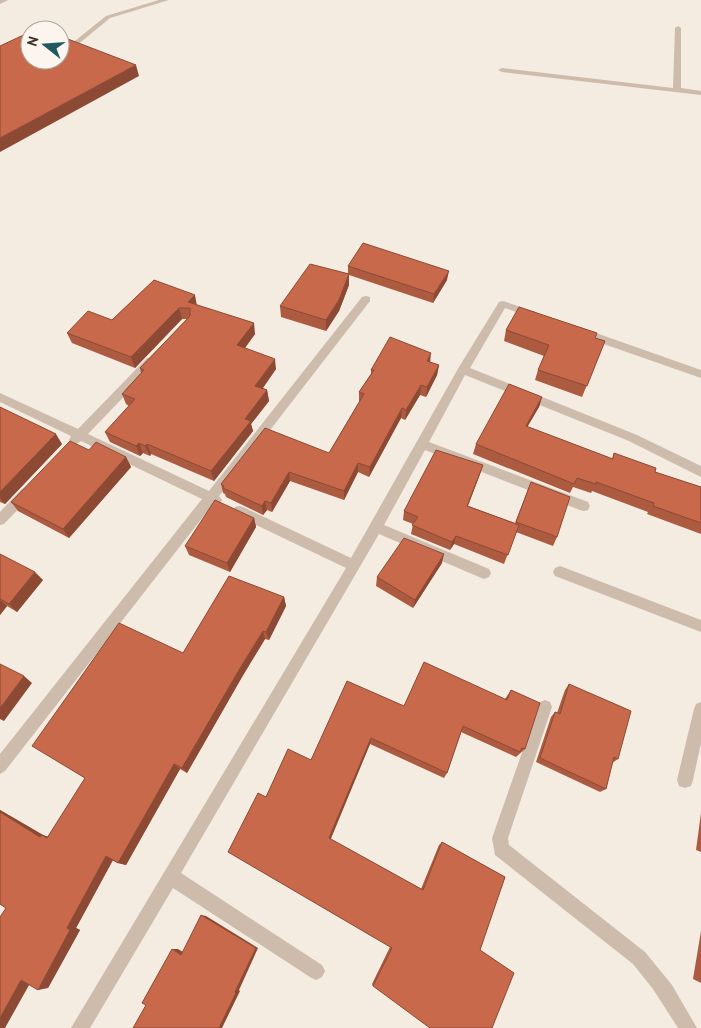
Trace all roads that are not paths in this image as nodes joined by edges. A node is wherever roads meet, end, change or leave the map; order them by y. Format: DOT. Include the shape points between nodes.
graph roads {
  1 [pos="5,0"];
  2 [pos="166,0"];
  3 [pos="0,2"];
  4 [pos="678,28"];
  5 [pos="74,44"];
  6 [pos="502,70"];
  7 [pos="677,90"];
  8 [pos="701,93"];
  9 [pos="366,299"];
  10 [pos="539,317"];
  11 [pos="566,326"];
  12 [pos="160,351"];
  13 [pos="463,370"];
  14 [pos="701,374"];
  15 [pos="0,397"];
  16 [pos="80,435"];
  17 [pos="422,444"];
  18 [pos="66,449"];
  19 [pos="701,472"];
  20 [pos="33,485"];
  21 [pos="209,497"];
  22 [pos="584,506"];
  23 [pos="0,520"];
  24 [pos="376,527"];
  25 [pos="354,566"];
  26 [pos="560,572"];
  27 [pos="484,573"];
  28 [pos="701,626"];
  29 [pos="545,707"];
  30 [pos="701,709"];
  31 [pos="0,766"];
  32 [pos="685,780"];
  33 [pos="170,876"];
  34 [pos="316,971"];
  35 [pos="80,1028"];
  36 [pos="688,1028"];
  1 -- 3 [label="street"];
  2 -- 5 [label="street" via="108,18"];
  4 -- 7 [label="street"];
  6 -- 7 [label="street"];
  7 -- 8 [label="street"];
  9 -- 21 [label="street"];
  10 -- 13 [label="street" via="503,304"];
  11 -- 14 [label="street"];
  12 -- 16 [label="street"];
  13 -- 17 [label="street"];
  13 -- 19 [label="street" via="633,438"];
  15 -- 16 [label="street"];
  16 -- 18 [label="street"];
  16 -- 21 [label="street"];
  17 -- 22 [label="street"];
  17 -- 24 [label="street"];
  20 -- 23 [label="street"];
  21 -- 25 [label="street"];
  21 -- 31 [label="street"];
  24 -- 25 [label="street"];
  24 -- 27 [label="street"];
  25 -- 33 [label="street"];
  26 -- 28 [label="street"];
  29 -- 36 [label="street" via="500,838 501,849 639,958 662,983"];
  30 -- 32 [label="street"];
  33 -- 34 [label="street"];
  33 -- 35 [label="street"];
}
